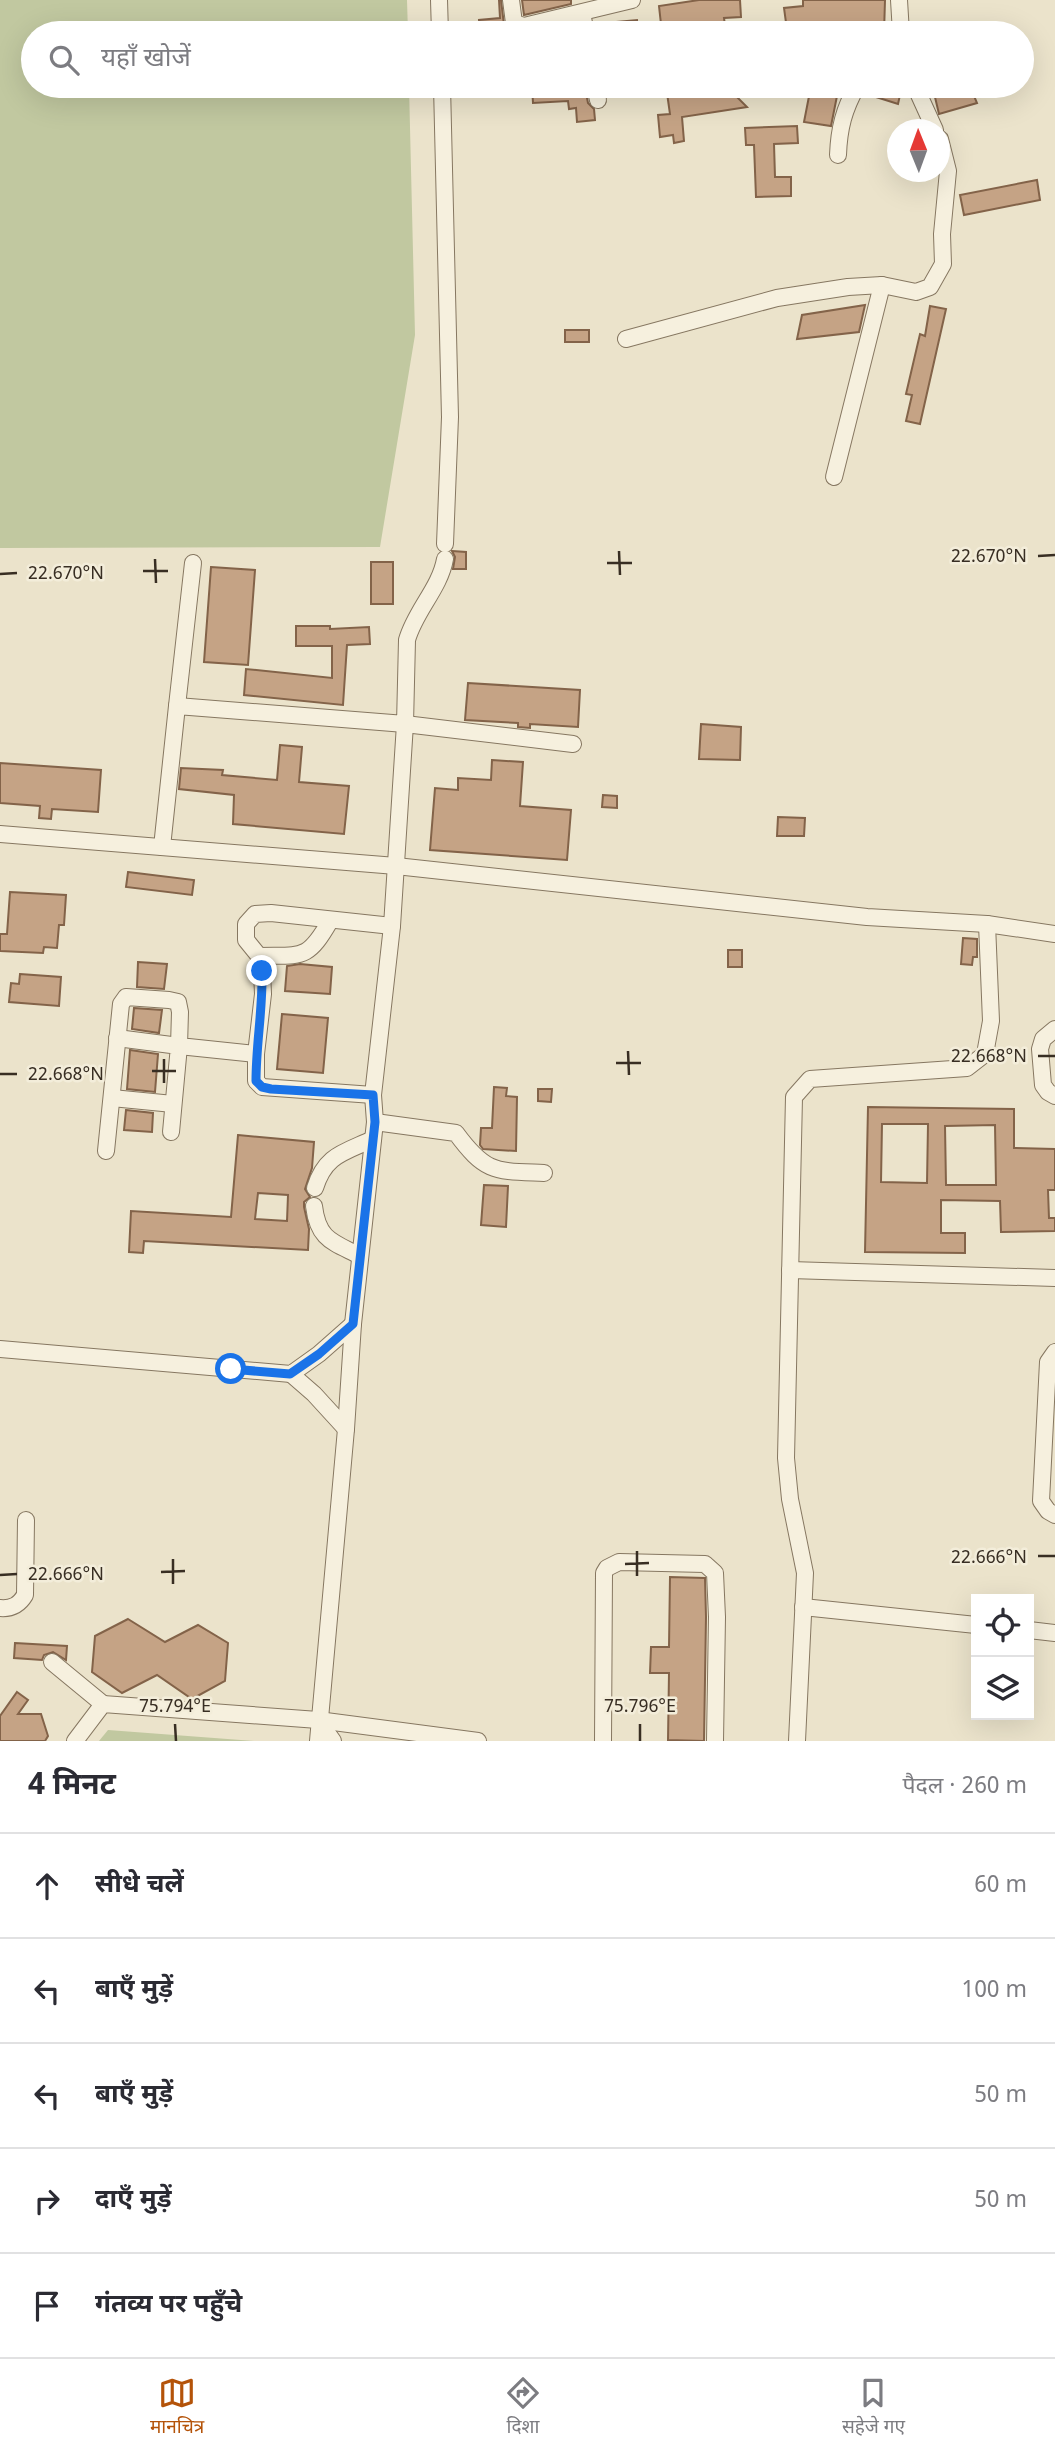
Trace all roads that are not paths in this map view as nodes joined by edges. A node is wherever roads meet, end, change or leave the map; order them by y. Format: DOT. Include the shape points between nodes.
graph roads {
  1 [pos="439,0"];
  2 [pos="511,0"];
  3 [pos="632,0"];
  4 [pos="899,0"];
  5 [pos="582,13"];
  6 [pos="440,21"];
  7 [pos="514,21"];
  8 [pos="546,21"];
  9 [pos="584,21"];
  10 [pos="900,21"];
  11 [pos="442,98"];
  12 [pos="850,98"];
  13 [pos="920,98"];
  14 [pos="930,119"];
  15 [pos="838,155"];
  16 [pos="947,182"];
  17 [pos="882,285"];
  18 [pos="626,339"];
  19 [pos="834,477"];
  20 [pos="193,564"];
  21 [pos="177,706"];
  22 [pos="405,724"];
  23 [pos="573,744"];
  24 [pos="0,834"];
  25 [pos="162,846"];
  26 [pos="396,866"];
  27 [pos="330,921"];
  28 [pos="988,924"];
  29 [pos="392,926"];
  30 [pos="1055,934"];
  31 [pos="259,956"];
  32 [pos="1055,1029"];
  33 [pos="117,1038"];
  34 [pos="179,1046"];
  35 [pos="256,1054"];
  36 [pos="373,1095"];
  37 [pos="1055,1096"];
  38 [pos="112,1098"];
  39 [pos="173,1104"];
  40 [pos="375,1122"];
  41 [pos="171,1132"];
  42 [pos="373,1139"];
  43 [pos="106,1150"];
  44 [pos="544,1173"];
  45 [pos="315,1188"];
  46 [pos="314,1206"];
  47 [pos="360,1256"];
  48 [pos="790,1270"];
  49 [pos="1055,1278"];
  50 [pos="353,1324"];
  51 [pos="0,1349"];
  52 [pos="1055,1352"];
  53 [pos="290,1374"];
  54 [pos="346,1429"];
  55 [pos="1055,1515"];
  56 [pos="26,1520"];
  57 [pos="803,1606"];
  58 [pos="0,1608"];
  59 [pos="971,1624"];
  60 [pos="1034,1631"];
  61 [pos="1055,1633"];
  62 [pos="52,1662"];
  63 [pos="103,1704"];
  64 [pos="318,1720"];
  65 [pos="75,1741"];
  66 [pos="317,1741"];
  67 [pos="333,1741"];
  68 [pos="478,1741"];
  69 [pos="603,1741"];
  70 [pos="715,1741"];
  71 [pos="797,1741"];
  1 -- 6 [label="street"];
  2 -- 7 [label="street"];
  3 -- 5 [label="street"];
  4 -- 10 [label="street"];
  5 -- 8 [label="street"];
  5 -- 9 [label="street"];
  11 -- 22 [label="street" via="450,398 445,551 441,573 407,640"];
  12 -- 15 [label="street" via="844,108"];
  13 -- 14 [label="street"];
  16 -- 17 [label="street" via="943,264 930,287 916,292"];
  17 -- 18 [label="street" via="777,298"];
  17 -- 19 [label="street"];
  20 -- 21 [label="street"];
  21 -- 22 [label="street"];
  21 -- 25 [label="street"];
  22 -- 23 [label="street"];
  22 -- 26 [label="street"];
  24 -- 25 [label="street"];
  25 -- 26 [label="street"];
  26 -- 28 [label="street" via="867,916"];
  26 -- 29 [label="street"];
  27 -- 29 [label="street"];
  27 -- 31 [label="street" via="310,951"];
  27 -- 31 [label="street" via="255,915 246,924 246,940"];
  28 -- 30 [label="street"];
  28 -- 48 [label="street" via="991,1021 985,1054 967,1068 810,1079 794,1097"];
  29 -- 36 [label="street"];
  31 -- 35 [label="street" via="262,994"];
  32 -- 37 [label="street" via="1043,1039 1040,1049 1043,1085"];
  33 -- 34 [label="street"];
  33 -- 34 [label="street" via="126,997 169,1000 178,1002"];
  33 -- 38 [label="street"];
  34 -- 35 [label="street"];
  34 -- 39 [label="street"];
  35 -- 36 [label="street" via="256,1081 262,1087"];
  36 -- 40 [label="street"];
  38 -- 39 [label="street"];
  38 -- 43 [label="street"];
  39 -- 41 [label="street"];
  40 -- 42 [label="street"];
  40 -- 44 [label="street" via="456,1133 487,1167"];
  42 -- 45 [label="street" via="331,1159 320,1170"];
  42 -- 47 [label="street"];
  46 -- 47 [label="street" via="319,1230"];
  47 -- 50 [label="street"];
  48 -- 49 [label="street"];
  48 -- 57 [label="street" via="786,1458 805,1573"];
  50 -- 53 [label="street"];
  50 -- 54 [label="street"];
  51 -- 53 [label="street"];
  52 -- 55 [label="street" via="1048,1362 1041,1501"];
  53 -- 54 [label="street"];
  54 -- 64 [label="street"];
  56 -- 58 [label="street" via="25,1595 20,1604"];
  57 -- 59 [label="street"];
  57 -- 71 [label="street"];
  60 -- 61 [label="street"];
  62 -- 63 [label="street"];
  63 -- 64 [label="street"];
  63 -- 65 [label="street"];
  64 -- 66 [label="street"];
  64 -- 67 [label="street"];
  64 -- 68 [label="street"];
  69 -- 70 [label="street" via="604,1573 619,1562 705,1564 715,1573"];
}
